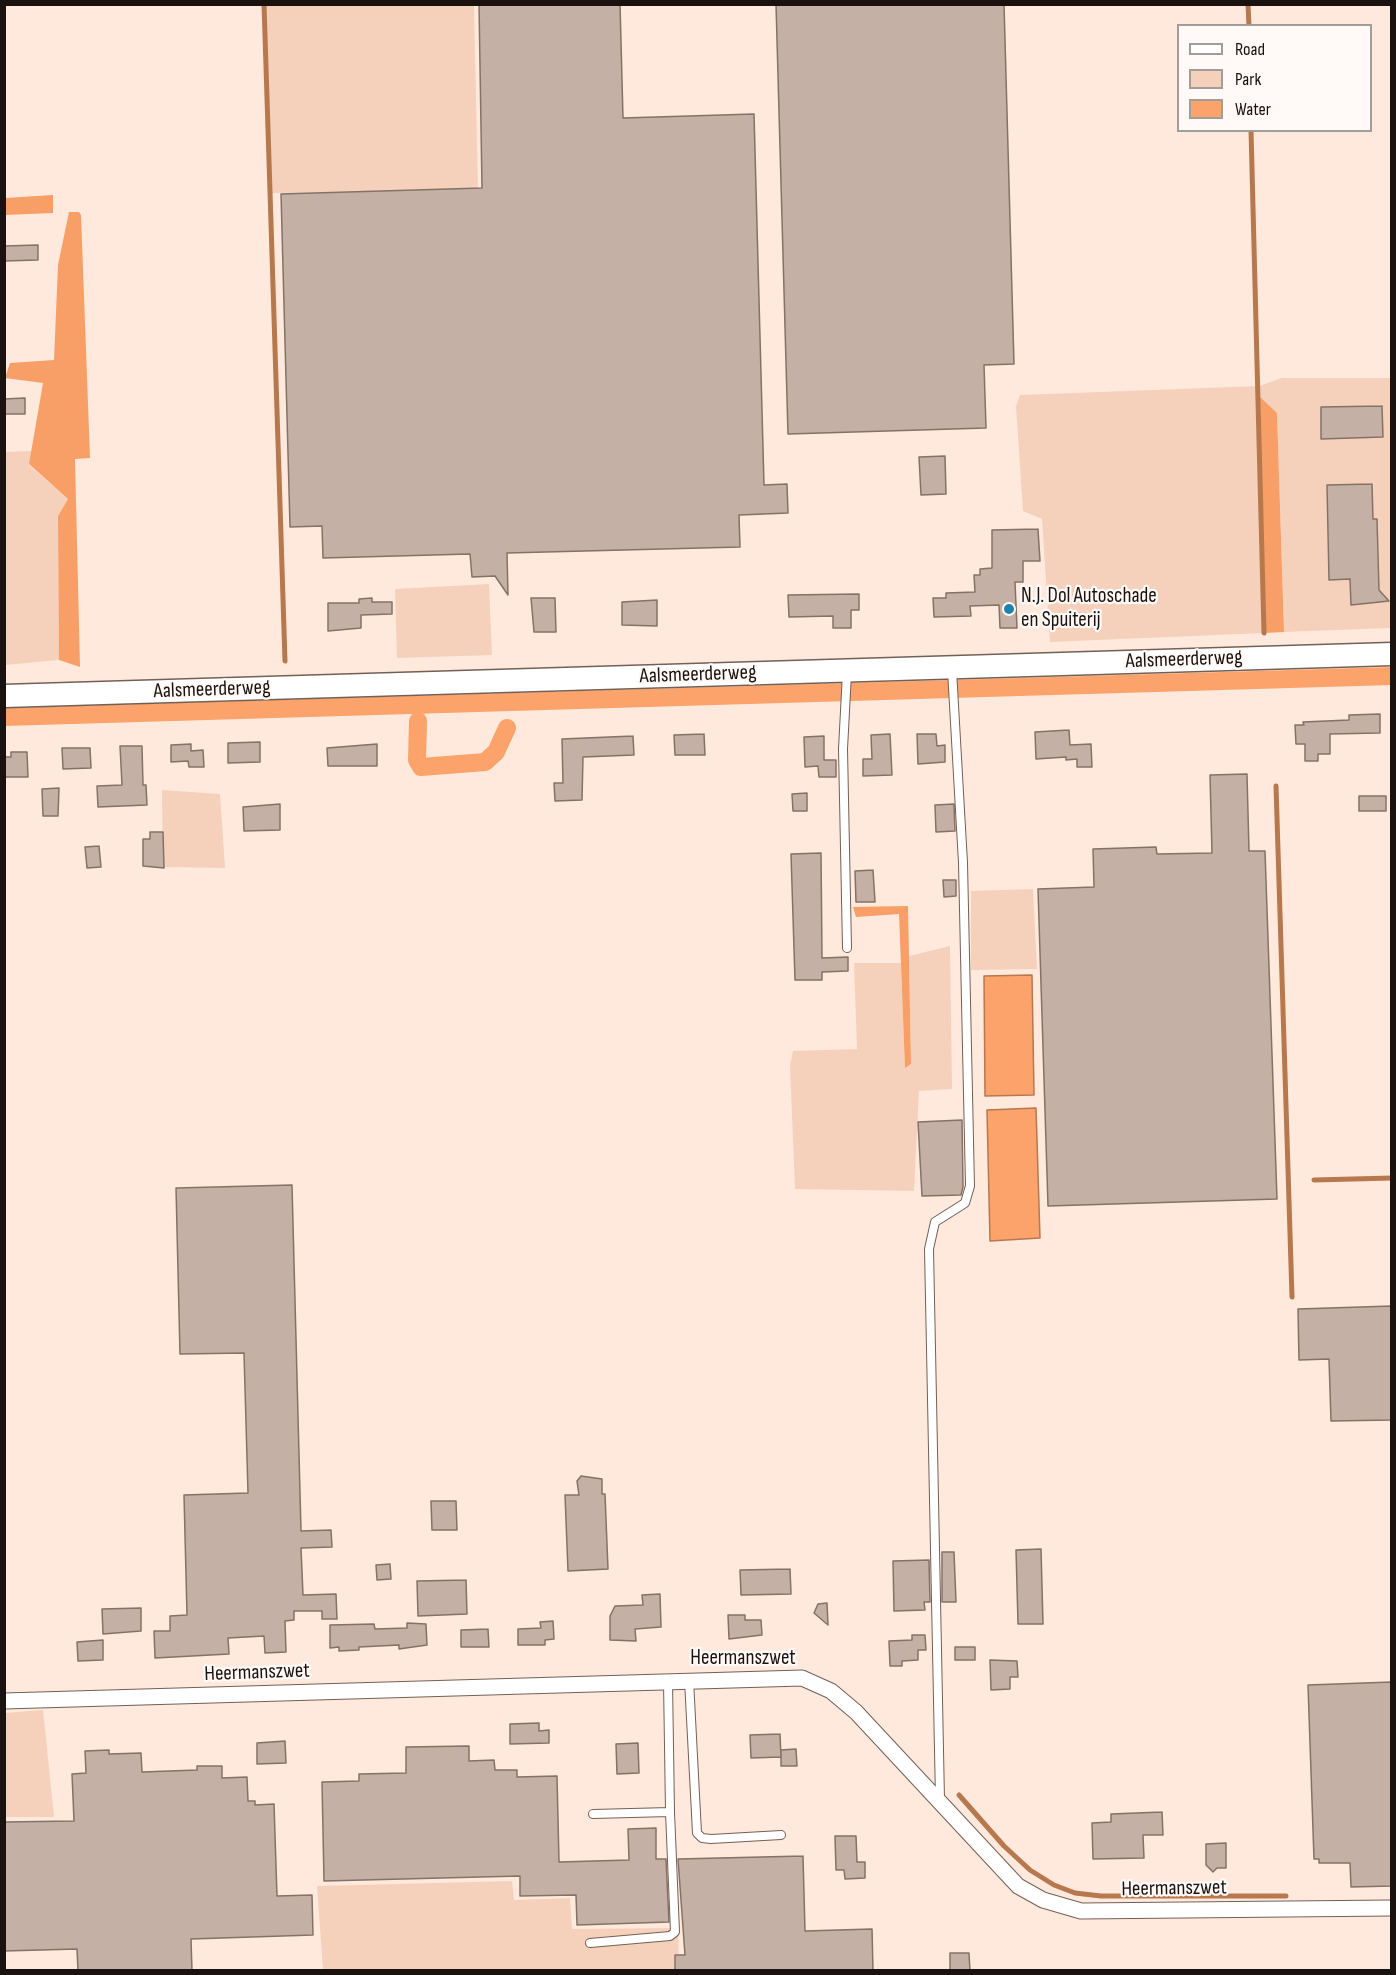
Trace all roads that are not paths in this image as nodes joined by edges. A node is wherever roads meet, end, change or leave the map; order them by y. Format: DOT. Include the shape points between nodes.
graph roads {
  1 [pos="1392,654"];
  2 [pos="953,672"];
  3 [pos="847,679"];
  4 [pos="4,696"];
  5 [pos="847,948"];
  6 [pos="689,1680"];
  7 [pos="668,1681"];
  8 [pos="4,1701"];
  9 [pos="940,1804"];
  10 [pos="670,1812"];
  11 [pos="593,1814"];
  12 [pos="781,1835"];
  13 [pos="1392,1908"];
  14 [pos="590,1943"];
  1 -- 2 [label="street, Aalsmeerderweg"];
  2 -- 3 [label="street, Aalsmeerderweg"];
  2 -- 9 [label="lane" via="963,863 970,1186 965,1203 935,1222 929,1249"];
  3 -- 4 [label="street, Aalsmeerderweg"];
  3 -- 5 [label="lane" via="843,749"];
  6 -- 7 [label="street, Heermanszwet"];
  6 -- 9 [label="street, Heermanszwet" via="802,1678 831,1690"];
  6 -- 12 [label="lane" via="697,1833 711,1839"];
  7 -- 8 [label="street, Heermanszwet"];
  7 -- 10 [label="lane"];
  9 -- 13 [label="street, Heermanszwet" via="1018,1886 1063,1907 1082,1911"];
  10 -- 11 [label="lane"];
  10 -- 14 [label="lane" via="675,1932 670,1936"];
}
